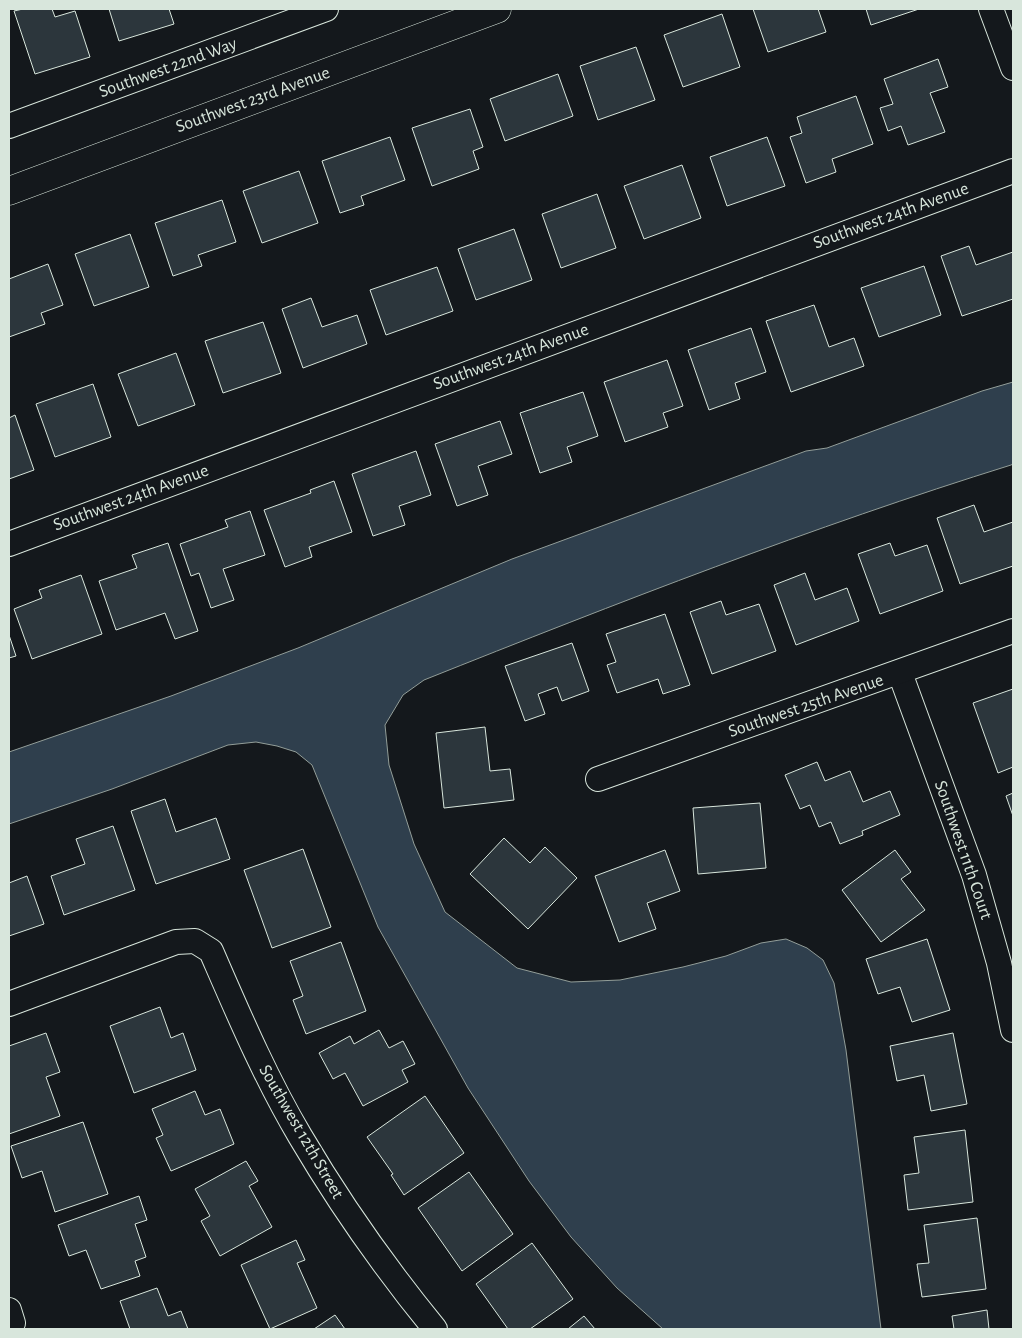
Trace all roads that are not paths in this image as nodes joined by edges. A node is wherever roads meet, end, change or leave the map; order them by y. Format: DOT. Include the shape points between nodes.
graph roads {
  1 [pos="326,9"];
  2 [pos="497,9"];
  3 [pos="991,9"];
  4 [pos="1013,68"];
  5 [pos="9,126"];
  6 [pos="1013,171"];
  7 [pos="9,191"];
  8 [pos="9,544"];
  9 [pos="1013,631"];
  10 [pos="900,673"];
  11 [pos="598,779"];
  12 [pos="9,1004"];
  13 [pos="1013,1030"];
  14 [pos="435,1329"];
  1 -- 5 [label="street, Southwest 22nd Way"];
  2 -- 7 [label="street, Southwest 23rd Avenue"];
  3 -- 4 [label="street"];
  6 -- 8 [label="street, Southwest 24th Avenue"];
  9 -- 10 [label="street, Southwest 25th Avenue"];
  10 -- 11 [label="street, Southwest 25th Avenue"];
  10 -- 13 [label="street, Southwest 11th Court" via="974,875 999,963"];
  12 -- 14 [label="street, Southwest 12th Street" via="176,942 195,941 210,951 256,1053 299,1135 400,1288"];
}
